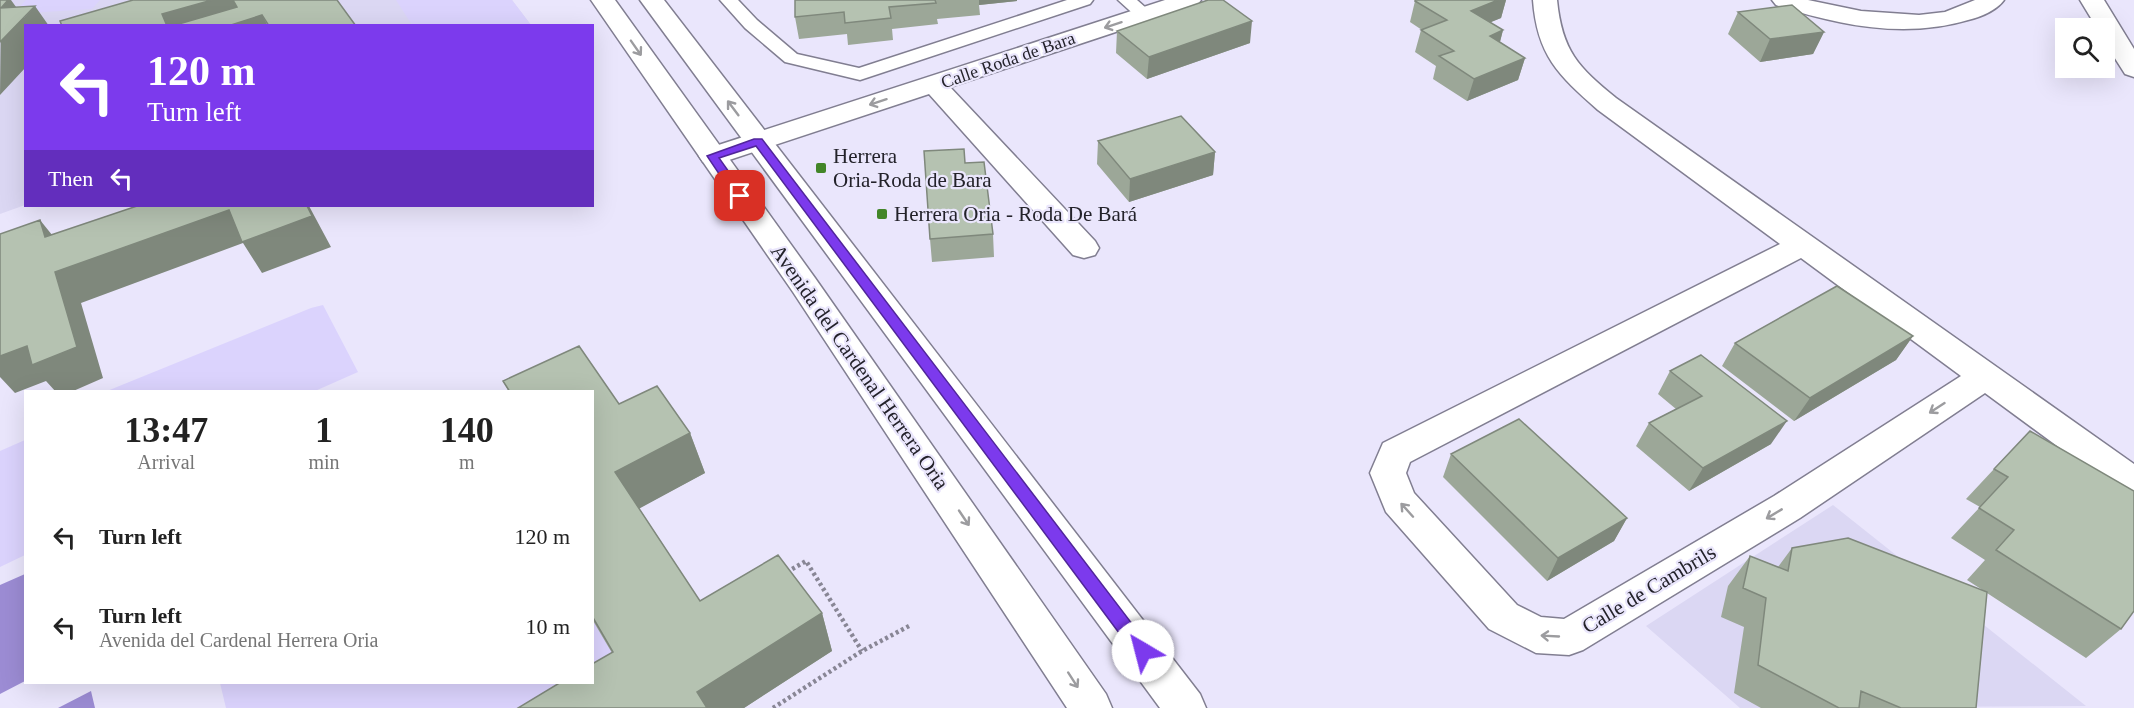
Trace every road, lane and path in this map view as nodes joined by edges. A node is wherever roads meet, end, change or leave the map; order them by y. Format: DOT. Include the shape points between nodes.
graph roads {
  1 [pos="603,0"];
  2 [pos="652,0"];
  3 [pos="729,0"];
  4 [pos="1084,0"];
  5 [pos="1189,0"];
  6 [pos="1545,0"];
  7 [pos="1784,0"];
  8 [pos="1992,0"];
  9 [pos="2092,0"];
  10 [pos="1136,7"];
  11 [pos="2134,69"];
  12 [pos="933,83"];
  13 [pos="758,141"];
  14 [pos="713,156"];
  15 [pos="1804,244"];
  16 [pos="1084,248"];
  17 [pos="1986,376"];
  18 [pos="2134,483"];
  19 [pos="776,578"];
  20 [pos="909,626"];
  21 [pos="862,651"];
  22 [pos="773,708"];
  23 [pos="1091,708"];
  24 [pos="1185,708"];
  1 -- 14 [label="street, Avenida del Cardenal Herrera Oria, one-way"];
  13 -- 2 [label="street, one-way"];
  3 -- 4 [label="lane" via="791,58 860,74"];
  5 -- 10 [label="street, Calle Roda de Bara"];
  6 -- 15 [label="street" via="1550,42 1582,82 1607,104"];
  7 -- 8 [label="street" via="1829,12 1911,21 1953,19"];
  9 -- 11 [label="street"];
  10 -- 12 [label="street, Calle Roda de Bara, one-way"];
  12 -- 13 [label="street, one-way"];
  12 -- 16 [label="street, Calle Roda de Bara"];
  13 -- 14 [label="street"];
  13 -- 24 [label="street"];
  14 -- 23 [label="street, Avenida del Cardenal Herrera Oria, one-way"];
  15 -- 17 [label="street"];
  17 -- 15 [label="street, Calle de Cambrils, one-way" via="1787,507 1569,637 1536,635 1503,617 1399,501 1388,473 1396,453"];
  17 -- 18 [label="street"];
  19 -- 21 [label="path" via="806,561"];
  20 -- 21 [label="path"];
  21 -- 22 [label="path"];
}
